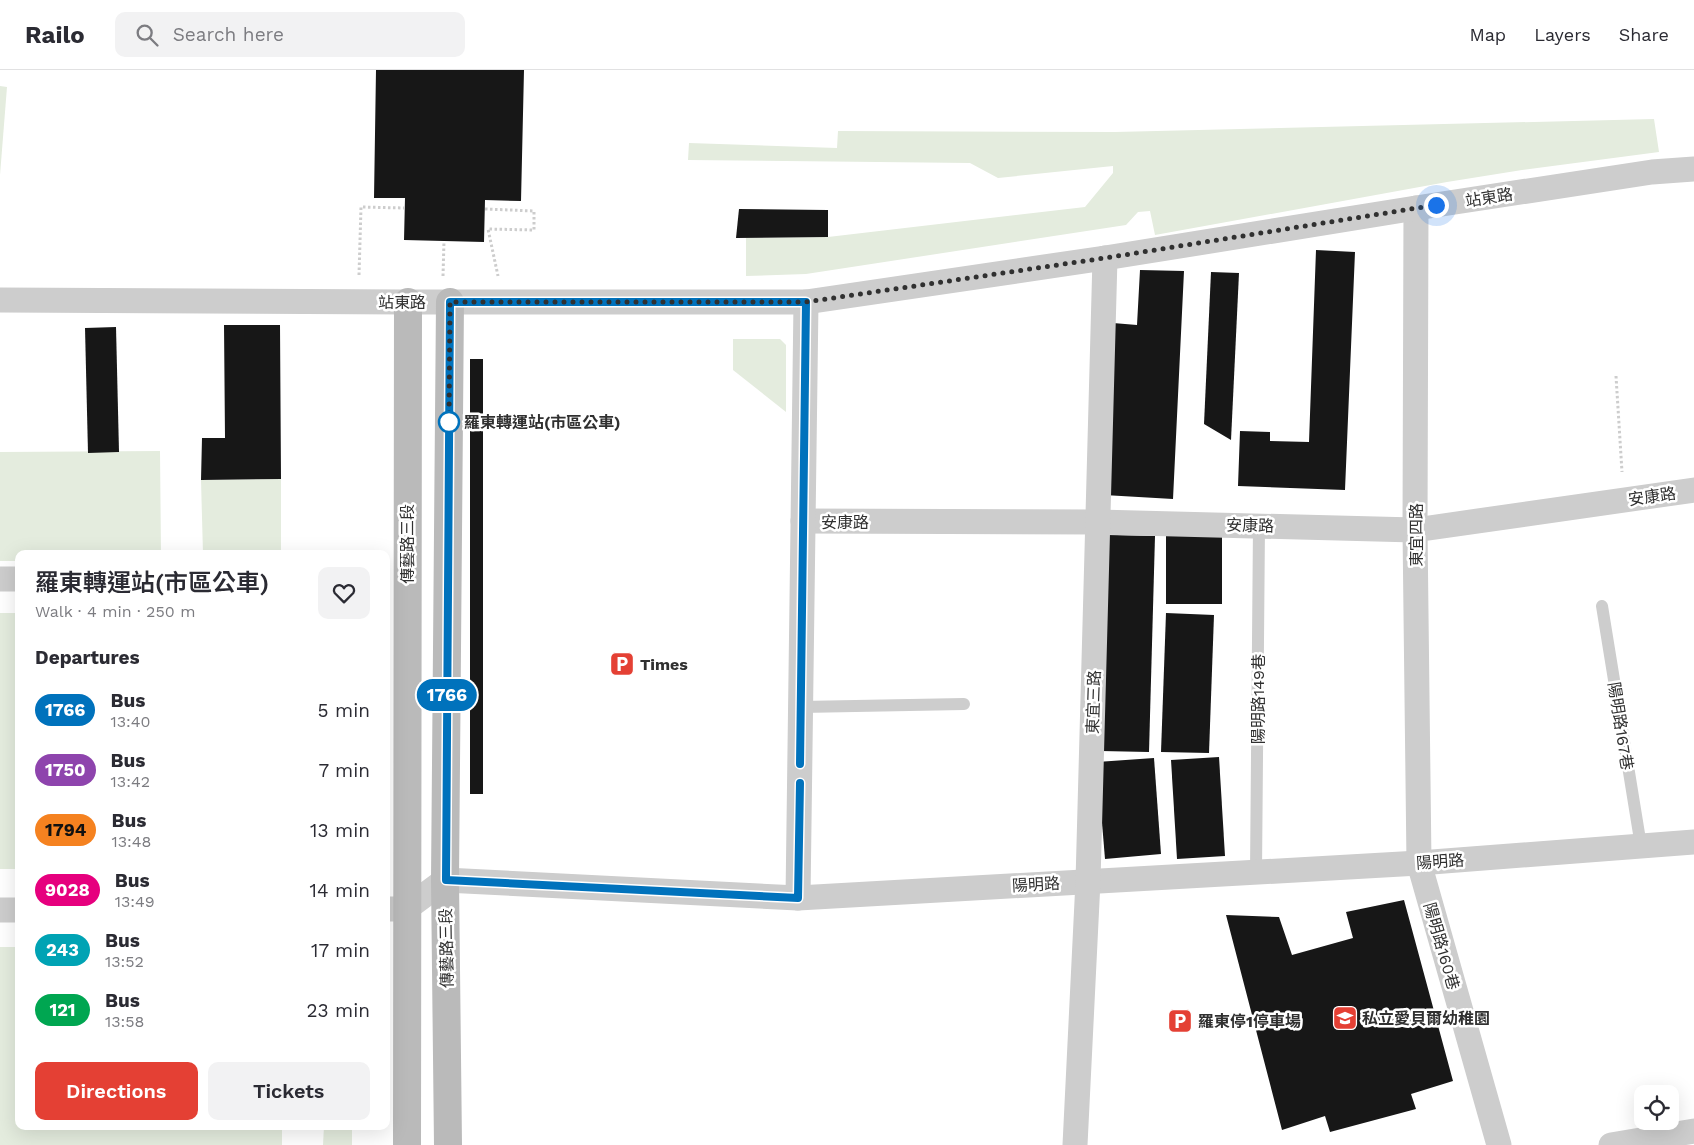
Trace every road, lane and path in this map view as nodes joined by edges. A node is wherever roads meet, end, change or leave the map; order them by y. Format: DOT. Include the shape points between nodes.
graph roads {
  1 [pos="1694,169"];
  2 [pos="404,208"];
  3 [pos="1416,208"];
  4 [pos="485,209"];
  5 [pos="444,241"];
  6 [pos="1105,258"];
  7 [pos="0,300"];
  8 [pos="359,302"];
  9 [pos="408,302"];
  10 [pos="447,302"];
  11 [pos="504,302"];
  12 [pos="806,302"];
  13 [pos="1616,376"];
  14 [pos="1694,490"];
  15 [pos="1624,500"];
  16 [pos="803,522"];
  17 [pos="1098,522"];
  18 [pos="1259,526"];
  19 [pos="1415,530"];
  20 [pos="0,579"];
  21 [pos="15,579"];
  22 [pos="1602,606"];
  23 [pos="964,704"];
  24 [pos="801,707"];
  25 [pos="1694,842"];
  26 [pos="1641,846"];
  27 [pos="1419,863"];
  28 [pos="1256,872"];
  29 [pos="446,880"];
  30 [pos="1088,881"];
  31 [pos="798,898"];
  32 [pos="396,909"];
  33 [pos="0,910"];
  34 [pos="15,910"];
  35 [pos="1694,1131"];
  36 [pos="407,1145"];
  37 [pos="448,1145"];
  38 [pos="1075,1145"];
  39 [pos="1499,1145"];
  40 [pos="1611,1145"];
  1 -- 3 [label="street, 站東路" via="1652,172"];
  2 -- 8 [label="path" via="361,207"];
  3 -- 6 [label="street, 站東路"];
  3 -- 19 [label="street, 東宜四路"];
  4 -- 11 [label="path" via="534,211 534,230 488,229"];
  5 -- 10 [label="path"];
  6 -- 12 [label="street, 站東路"];
  6 -- 17 [label="street, 東宜三路"];
  7 -- 8 [label="street, 站東路"];
  8 -- 9 [label="street, 站東路"];
  9 -- 10 [label="street, 站東路"];
  9 -- 32 [label="street, 傳藝路三段"];
  10 -- 11 [label="street, 站東路"];
  10 -- 29 [label="street, 傳藝路三段"];
  11 -- 12 [label="street, 站東路"];
  12 -- 16 [label="street"];
  13 -- 15 [label="path"];
  14 -- 15 [label="street, 安康路"];
  15 -- 19 [label="street, 安康路"];
  16 -- 17 [label="street, 安康路"];
  16 -- 24 [label="street"];
  17 -- 18 [label="street, 安康路"];
  17 -- 30 [label="street, 東宜三路"];
  18 -- 19 [label="street, 安康路"];
  18 -- 28 [label="lane, 陽明路149巷"];
  19 -- 27 [label="street, 東宜四路"];
  20 -- 21 [label="street"];
  22 -- 26 [label="lane, 陽明路167巷"];
  23 -- 24 [label="lane"];
  24 -- 31 [label="street"];
  25 -- 26 [label="street, 陽明路"];
  26 -- 27 [label="street, 陽明路"];
  27 -- 28 [label="street, 陽明路"];
  27 -- 39 [label="street, 陽明路160巷"];
  28 -- 30 [label="street, 陽明路"];
  29 -- 31 [label="street, 陽明路"];
  29 -- 32 [label="street"];
  29 -- 37 [label="street, 傳藝路三段"];
  30 -- 31 [label="street, 陽明路"];
  30 -- 38 [label="street, 東宜三路"];
  32 -- 36 [label="street, 傳藝路三段"];
  33 -- 34 [label="street"];
  35 -- 40 [label="street"];
}
